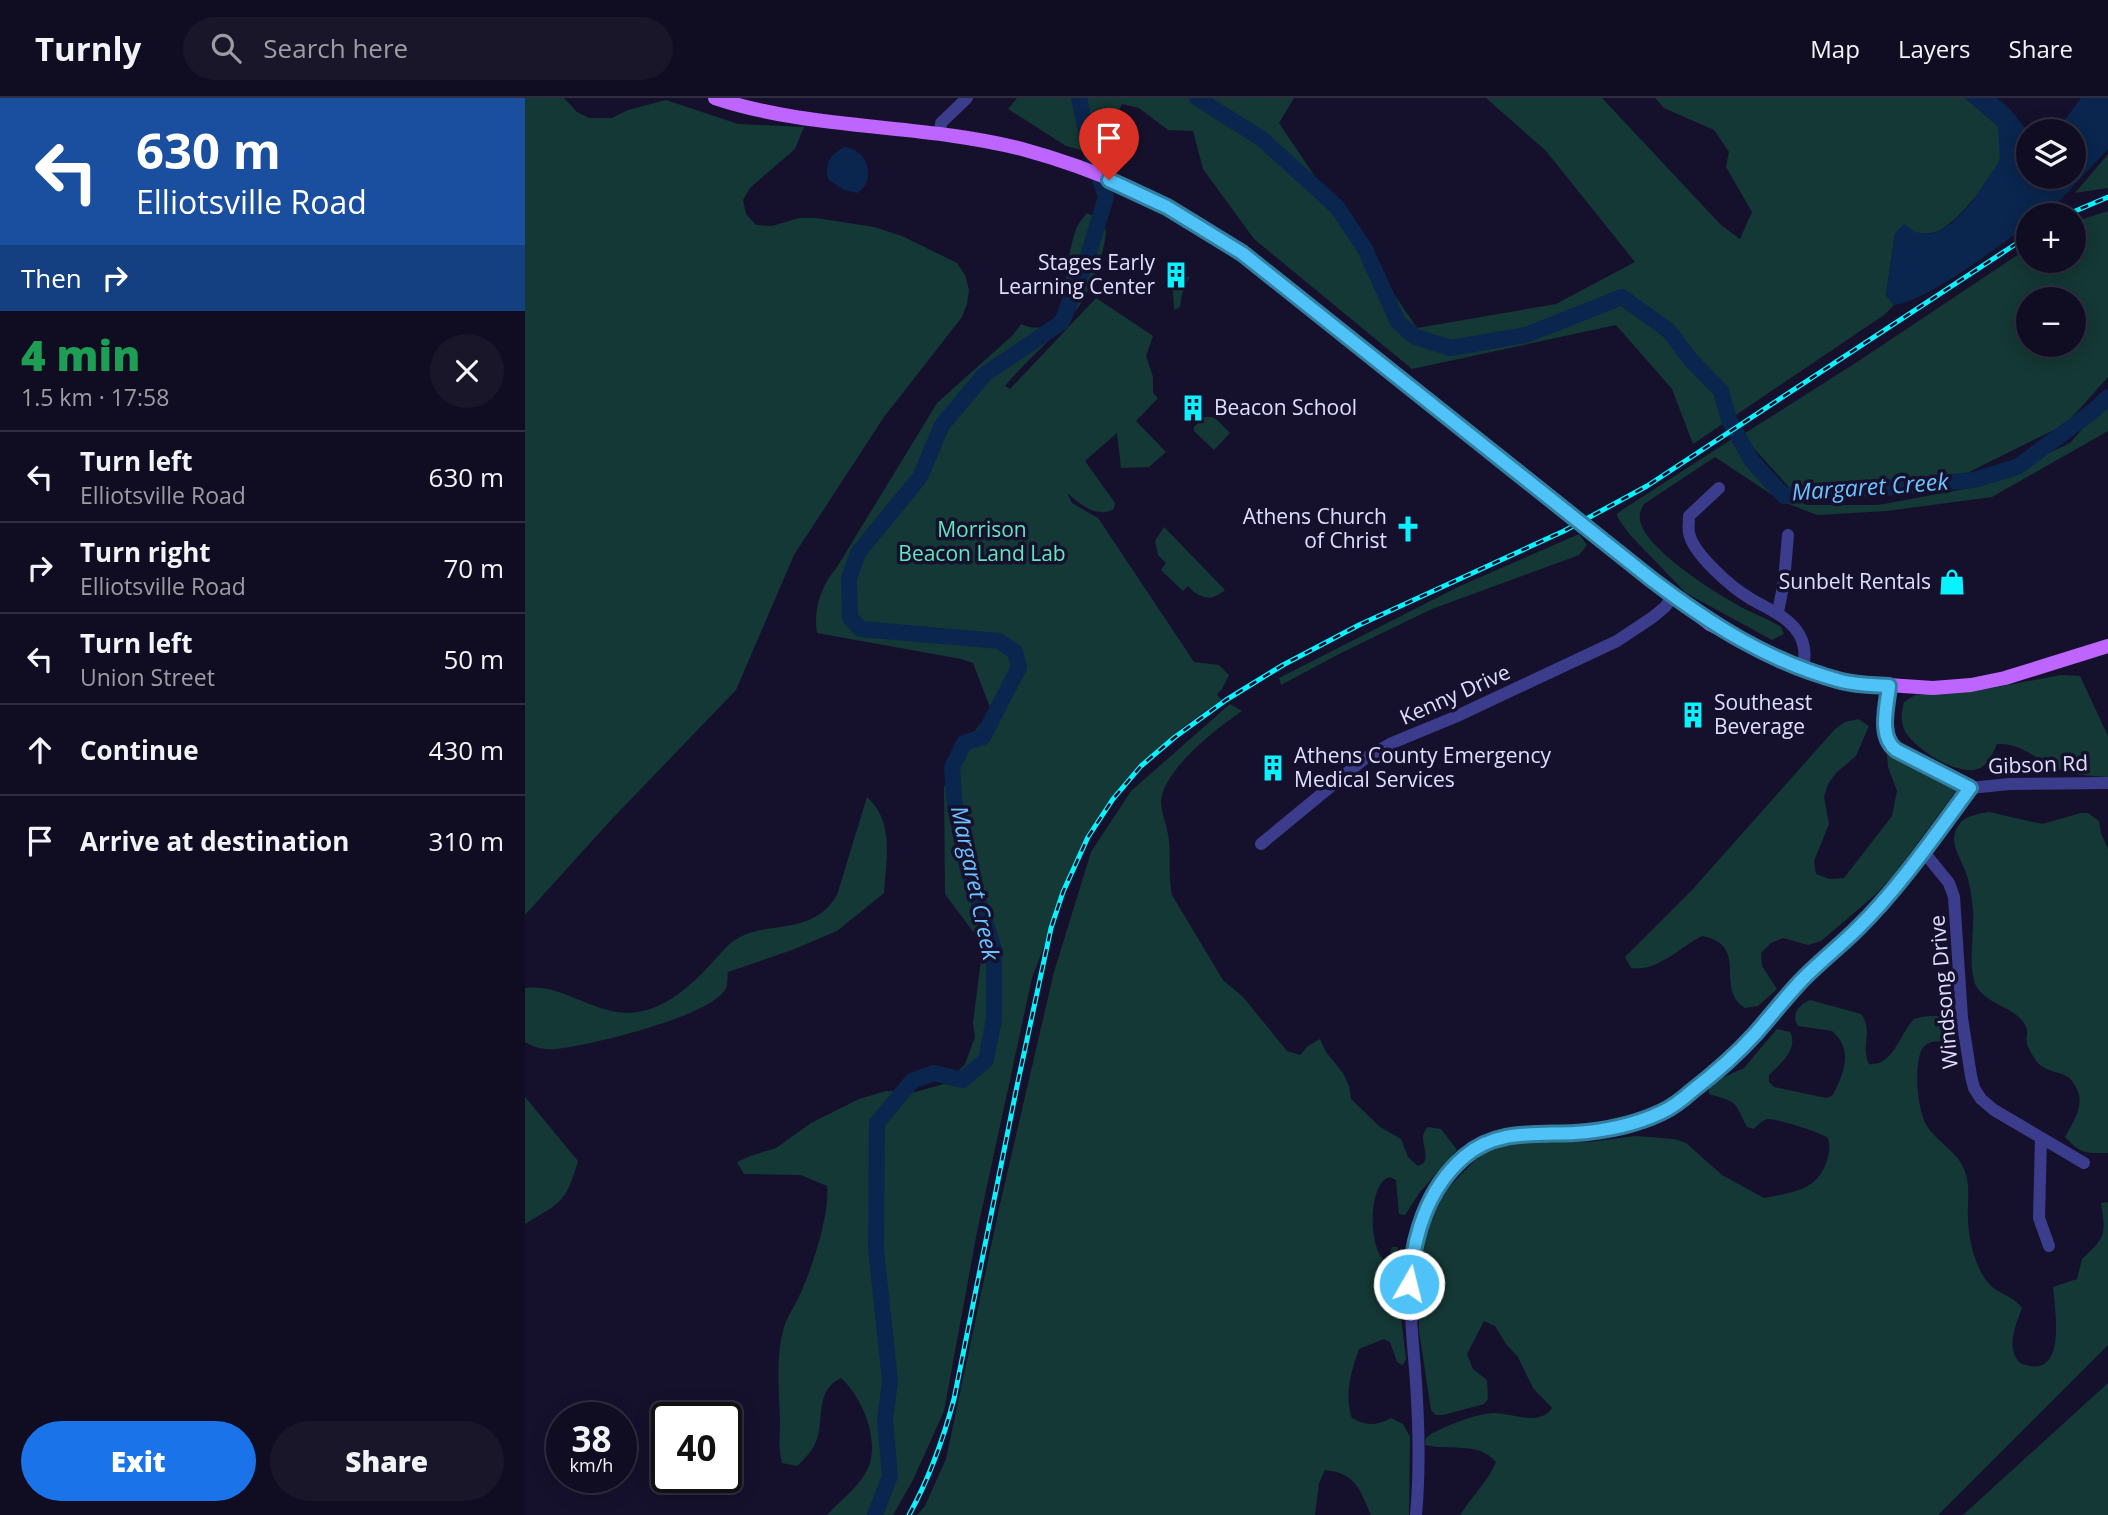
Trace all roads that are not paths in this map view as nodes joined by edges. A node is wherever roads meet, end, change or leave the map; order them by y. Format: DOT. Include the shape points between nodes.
graph roads {
  1 [pos="715,98"];
  2 [pos="967,98"];
  3 [pos="940,134"];
  4 [pos="1719,488"];
  5 [pos="1788,535"];
  6 [pos="1673,596"];
  7 [pos="1778,612"];
  8 [pos="2108,646"];
  9 [pos="1804,669"];
  10 [pos="1889,686"];
  11 [pos="2108,783"];
  12 [pos="1970,788"];
  13 [pos="1261,844"];
  14 [pos="1923,851"];
  15 [pos="2041,1138"];
  16 [pos="2084,1163"];
  17 [pos="2049,1246"];
  18 [pos="1416,1515"];
  1 -- 3 [label="main road" via="798,118"];
  2 -- 3 [label="street" via="941,123"];
  3 -- 6 [label="main road, bridge" via="1022,149 1072,165 1127,187 1223,240"];
  4 -- 7 [label="street" via="1689,516 1695,546 1725,579"];
  5 -- 7 [label="street"];
  6 -- 9 [label="main road" via="1710,624"];
  6 -- 13 [label="street, Kenny Drive" via="1659,612 1617,641 1364,759"];
  7 -- 9 [label="street" via="1804,646"];
  8 -- 10 [label="main road" via="1971,685"];
  9 -- 10 [label="main road" via="1843,682"];
  10 -- 12 [label="street" via="1888,743"];
  11 -- 12 [label="street, Gibson Rd"];
  12 -- 14 [label="street"];
  14 -- 15 [label="street, Windsong Drive" via="1949,883 1954,897 1962,1018 1974,1088 1994,1110"];
  14 -- 18 [label="street" via="1860,927 1799,983 1753,1036 1678,1103 1617,1127 1502,1137 1466,1156 1440,1183 1414,1244 1409,1284 1419,1455"];
  15 -- 16 [label="street, Windsong Drive"];
  15 -- 17 [label="street" via="2039,1218"];
}
